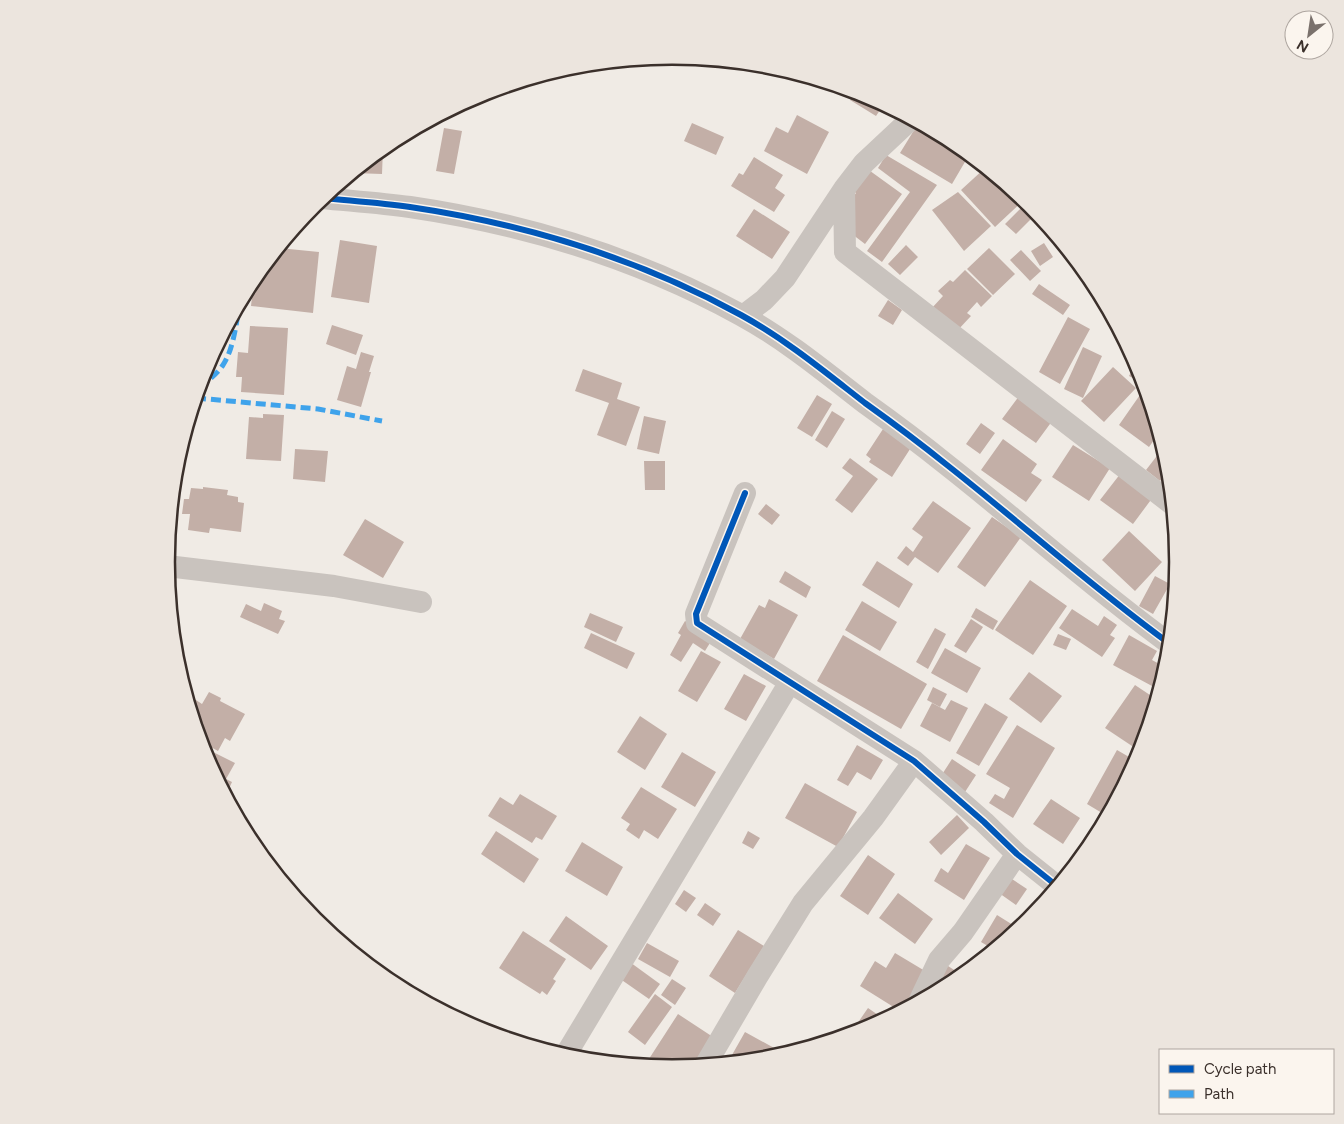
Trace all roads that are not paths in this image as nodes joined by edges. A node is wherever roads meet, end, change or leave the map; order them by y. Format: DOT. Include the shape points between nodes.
graph roads {
  1 [pos="906,124"];
  2 [pos="844,189"];
  3 [pos="333,199"];
  4 [pos="743,316"];
  5 [pos="745,493"];
  6 [pos="1165,499"];
  7 [pos="175,567"];
  8 [pos="422,602"];
  9 [pos="1163,638"];
  10 [pos="790,682"];
  11 [pos="914,761"];
  12 [pos="1018,854"];
  13 [pos="1052,882"];
  14 [pos="925,989"];
  15 [pos="570,1048"];
  16 [pos="710,1058"];
  1 -- 2 [label="street" via="864,163"];
  2 -- 4 [label="street" via="785,278"];
  2 -- 6 [label="street" via="845,252"];
  3 -- 4 [label="street" via="409,207 525,231 625,261 691,289"];
  4 -- 9 [label="street" via="788,344 939,459"];
  5 -- 10 [label="street" via="696,619 697,623"];
  7 -- 8 [label="street" via="334,586"];
  10 -- 11 [label="street"];
  10 -- 15 [label="street"];
  11 -- 12 [label="street"];
  11 -- 16 [label="street" via="873,818 803,903"];
  12 -- 13 [label="street"];
  12 -- 14 [label="street" via="963,932 939,960"];
}
